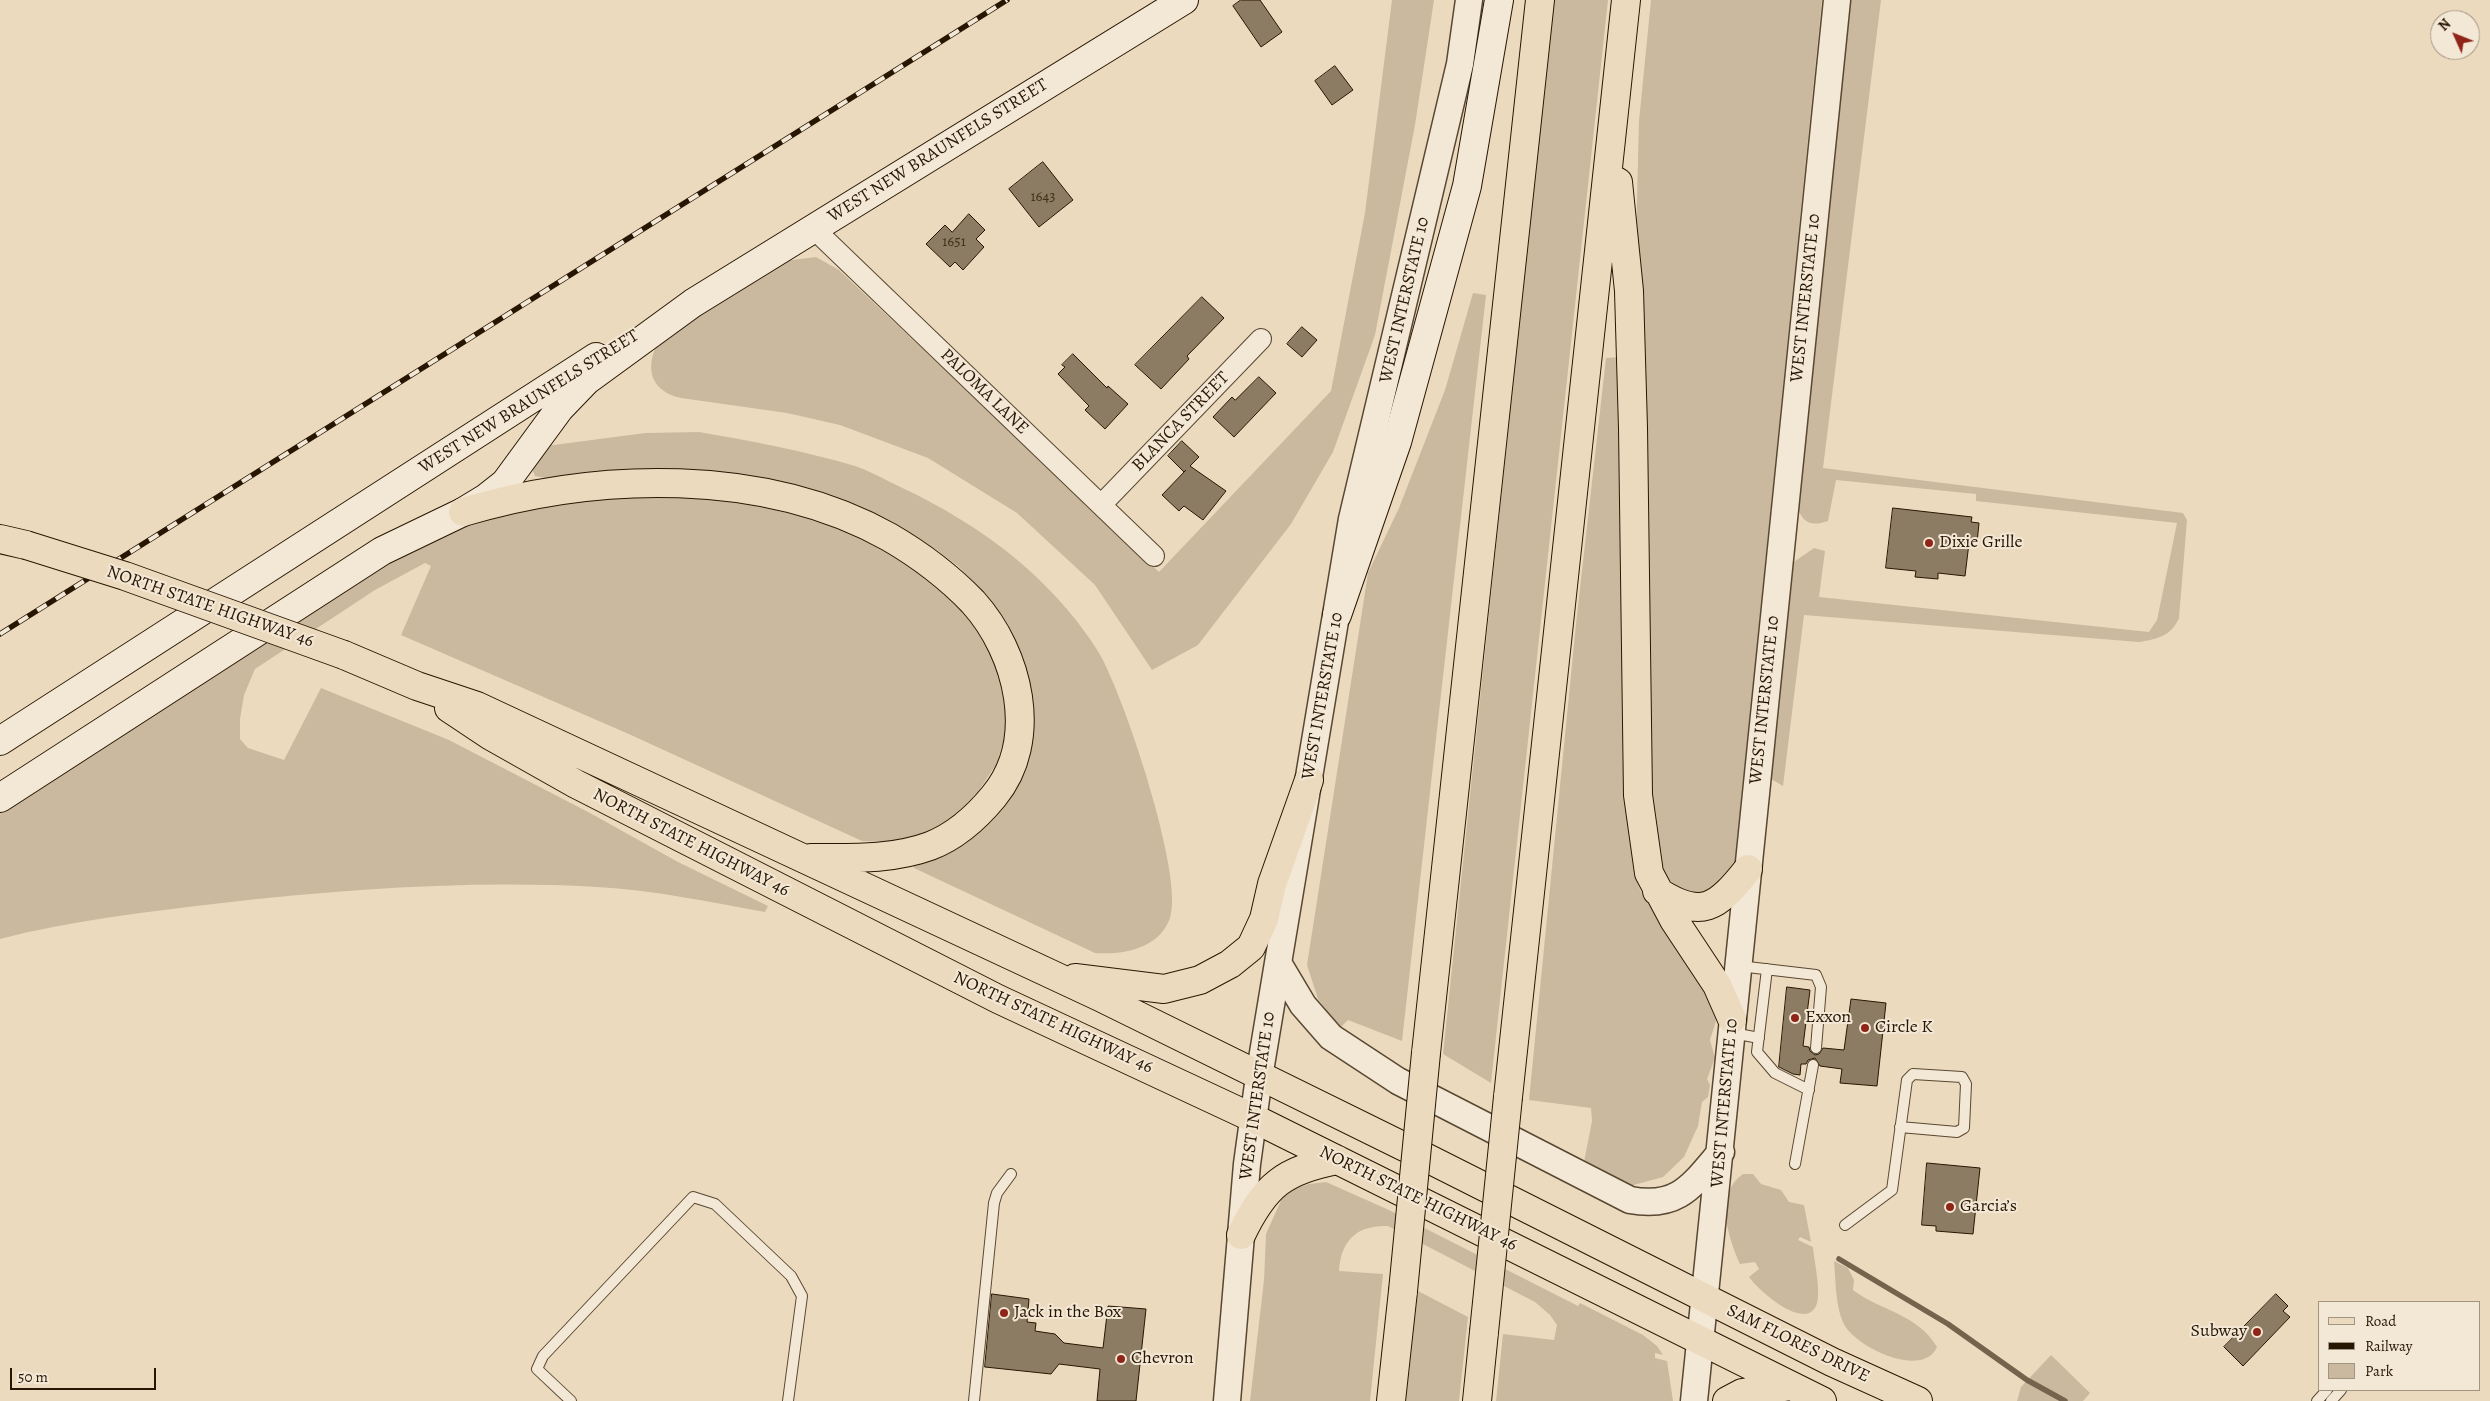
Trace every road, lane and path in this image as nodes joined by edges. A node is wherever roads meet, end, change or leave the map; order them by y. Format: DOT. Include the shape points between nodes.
graph roads {
  1 [pos="1184,0"];
  2 [pos="1469,0"];
  3 [pos="1499,0"];
  4 [pos="1540,0"];
  5 [pos="1626,0"];
  6 [pos="1836,0"];
  7 [pos="1613,129"];
  8 [pos="813,228"];
  9 [pos="693,303"];
  10 [pos="1261,339"];
  11 [pos="1101,505"];
  12 [pos="463,512"];
  13 [pos="13,542"];
  14 [pos="1154,556"];
  15 [pos="1337,615"];
  16 [pos="416,686"];
  17 [pos="0,741"];
  18 [pos="1309,780"];
  19 [pos="0,798"];
  20 [pos="802,858"];
  21 [pos="1748,869"];
  22 [pos="1657,891"];
  23 [pos="1278,963"];
  24 [pos="1738,966"];
  25 [pos="1767,969"];
  26 [pos="1056,977"];
  27 [pos="1732,1026"];
  28 [pos="1759,1038"];
  29 [pos="1816,1048"];
  30 [pos="1814,1065"];
  31 [pos="1259,1077"];
  32 [pos="1809,1090"];
  33 [pos="1253,1118"];
  34 [pos="1900,1127"];
  35 [pos="1721,1152"];
  36 [pos="1338,1160"];
  37 [pos="1795,1164"];
  38 [pos="1011,1174"];
  39 [pos="1845,1226"];
  40 [pos="1241,1235"];
  41 [pos="1706,1298"];
  42 [pos="1701,1340"];
  43 [pos="1791,1386"];
  44 [pos="2326,1391"];
  45 [pos="2340,1391"];
  46 [pos="571,1401"];
  47 [pos="788,1401"];
  48 [pos="974,1401"];
  49 [pos="1227,1401"];
  50 [pos="1391,1401"];
  51 [pos="1477,1401"];
  52 [pos="1694,1401"];
  53 [pos="1726,1401"];
  54 [pos="1822,1401"];
  55 [pos="1918,1401"];
  56 [pos="2317,1401"];
  57 [pos="2331,1401"];
  1 -- 8 [label="main road, WEST NEW BRAUNFELS STREET"];
  2 -- 15 [label="street, WEST INTERSTATE 10" via="1460,64 1352,519"];
  3 -- 15 [label="main road" via="1467,186 1397,442"];
  4 -- 50 [label="main road, bridge"];
  5 -- 7 [label="main road"];
  6 -- 21 [label="street, WEST INTERSTATE 10"];
  7 -- 22 [label="main road" via="1629,291 1634,428 1638,795 1648,873"];
  7 -- 51 [label="main road, bridge"];
  8 -- 9 [label="main road, WEST NEW BRAUNFELS STREET"];
  8 -- 11 [label="street, PALOMA LANE"];
  9 -- 12 [label="main road, WEST NEW BRAUNFELS STREET" via="586,381 560,408 505,483"];
  9 -- 17 [label="main road, WEST NEW BRAUNFELS STREET" via="562,378"];
  10 -- 11 [label="street, BLANCA STREET"];
  11 -- 14 [label="street, PALOMA LANE"];
  12 -- 19 [label="main road, WEST NEW BRAUNFELS STREET" via="382,551"];
  12 -- 20 [label="main road" via="533,494 583,486 654,482 707,485 768,495 832,513 889,537 944,575 974,604 1004,652 1019,698 1019,740 1014,761 1001,788 966,825 931,846 877,857"];
  13 -- 16 [label="main road, NORTH STATE HIGHWAY 46, bridge" via="134,580 344,655"];
  15 -- 18 [label="street, WEST INTERSTATE 10"];
  16 -- 20 [label="main road, NORTH STATE HIGHWAY 46" via="477,706"];
  16 -- 33 [label="main road, NORTH STATE HIGHWAY 46" via="491,736 576,784 998,999"];
  18 -- 23 [label="street, WEST INTERSTATE 10"];
  18 -- 26 [label="main road" via="1272,884 1264,919 1251,947 1230,964 1200,980 1164,989"];
  20 -- 26 [label="main road, NORTH STATE HIGHWAY 46"];
  21 -- 22 [label="main road" via="1734,886 1708,906 1693,908 1679,905"];
  21 -- 24 [label="street, WEST INTERSTATE 10"];
  22 -- 27 [label="main road" via="1717,985"];
  23 -- 31 [label="street, WEST INTERSTATE 10"];
  23 -- 35 [label="street" via="1303,1006 1330,1037 1398,1081 1630,1200 1651,1204 1672,1198 1691,1187"];
  24 -- 25 [label="lane"];
  24 -- 27 [label="street, WEST INTERSTATE 10"];
  25 -- 28 [label="lane"];
  25 -- 29 [label="lane" via="1816,975 1821,987"];
  26 -- 31 [label="main road, NORTH STATE HIGHWAY 46"];
  27 -- 28 [label="lane"];
  27 -- 35 [label="street, WEST INTERSTATE 10"];
  28 -- 32 [label="lane" via="1757,1052 1775,1074"];
  30 -- 32 [label="lane"];
  31 -- 33 [label="street, WEST INTERSTATE 10"];
  31 -- 41 [label="main road, NORTH STATE HIGHWAY 46"];
  32 -- 37 [label="lane"];
  33 -- 36 [label="main road, NORTH STATE HIGHWAY 46"];
  33 -- 40 [label="street, WEST INTERSTATE 10"];
  34 -- 34 [label="lane" via="1907,1080 1913,1074 1962,1077 1966,1084 1964,1128 1957,1132"];
  34 -- 39 [label="lane" via="1892,1190"];
  35 -- 41 [label="street, WEST INTERSTATE 10"];
  36 -- 40 [label="main road" via="1296,1170 1268,1190"];
  36 -- 42 [label="main road, NORTH STATE HIGHWAY 46"];
  38 -- 48 [label="lane" via="994,1202"];
  40 -- 49 [label="street, WEST INTERSTATE 10"];
  41 -- 42 [label="street, WEST INTERSTATE 10"];
  41 -- 55 [label="main road, SAM FLORES DRIVE" via="1832,1362"];
  42 -- 43 [label="main road"];
  42 -- 52 [label="street, WEST INTERSTATE 10"];
  43 -- 53 [label="main road" via="1742,1393"];
  43 -- 54 [label="main road"];
  44 -- 56 [label="lane"];
  45 -- 57 [label="lane"];
  46 -- 47 [label="lane" via="537,1369 543,1356 694,1197 715,1204 791,1276 802,1296"];
}
